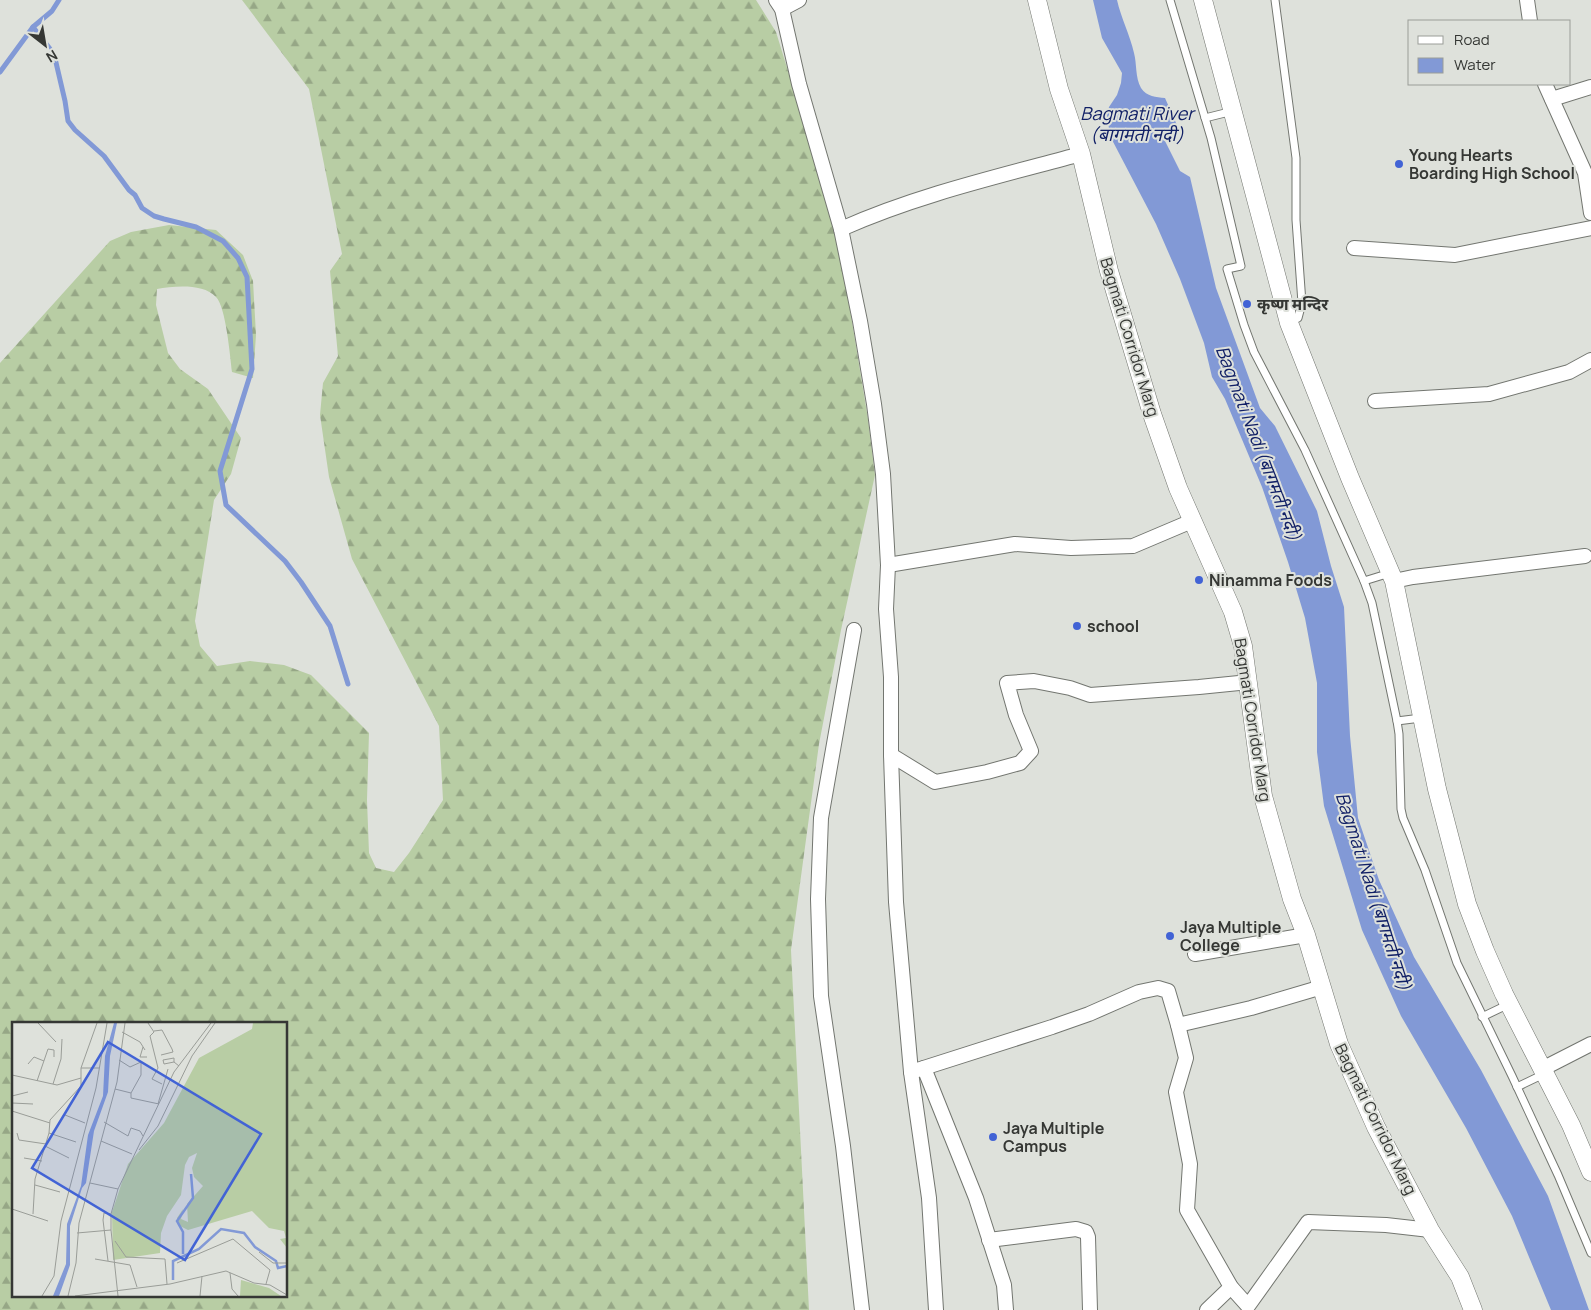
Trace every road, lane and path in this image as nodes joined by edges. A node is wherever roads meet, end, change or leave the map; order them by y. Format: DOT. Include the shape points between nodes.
graph roads {
  1 [pos="800,0"];
  2 [pos="1036,0"];
  3 [pos="1170,0"];
  4 [pos="1203,0"];
  5 [pos="1275,0"];
  6 [pos="1527,0"];
  7 [pos="779,5"];
  8 [pos="1530,20"];
  9 [pos="1545,85"];
  10 [pos="1591,87"];
  11 [pos="1552,99"];
  12 [pos="1233,111"];
  13 [pos="1204,118"];
  14 [pos="1080,154"];
  15 [pos="1591,213"];
  16 [pos="1591,228"];
  17 [pos="841,229"];
  18 [pos="1354,248"];
  19 [pos="1289,323"];
  20 [pos="1591,360"];
  21 [pos="1375,401"];
  22 [pos="1192,521"];
  23 [pos="1585,556"];
  24 [pos="888,565"];
  25 [pos="1392,577"];
  26 [pos="1364,581"];
  27 [pos="854,630"];
  28 [pos="1249,682"];
  29 [pos="1423,718"];
  30 [pos="1397,721"];
  31 [pos="891,755"];
  32 [pos="1306,935"];
  33 [pos="1195,954"];
  34 [pos="1322,987"];
  35 [pos="1509,1004"];
  36 [pos="1482,1017"];
  37 [pos="1178,1024"];
  38 [pos="1591,1044"];
  39 [pos="918,1070"];
  40 [pos="1543,1072"];
  41 [pos="1518,1087"];
  42 [pos="1591,1172"];
  43 [pos="1430,1230"];
  44 [pos="989,1240"];
  45 [pos="1591,1253"];
  46 [pos="1231,1287"];
  47 [pos="862,1310"];
  48 [pos="936,1310"];
  49 [pos="1006,1310"];
  50 [pos="1090,1310"];
  51 [pos="1207,1310"];
  52 [pos="1473,1310"];
  1 -- 7 [label="street"];
  2 -- 14 [label="street, Bagmati Corridor Marg"];
  3 -- 13 [label="lane"];
  4 -- 12 [label="street"];
  5 -- 19 [label="lane" via="1296,158 1296,220 1302,303 1298,318"];
  6 -- 8 [label="street"];
  7 -- 17 [label="street"];
  9 -- 11 [label="street"];
  10 -- 11 [label="street"];
  11 -- 15 [label="street" via="1585,173"];
  12 -- 13 [label="lane"];
  12 -- 19 [label="street"];
  13 -- 26 [label="lane" via="1241,266 1227,269 1244,325"];
  14 -- 17 [label="street" via="969,184 867,217"];
  14 -- 22 [label="street, Bagmati Corridor Marg" via="1109,271 1156,423"];
  16 -- 18 [label="street" via="1455,255"];
  17 -- 24 [label="street" via="874,404 883,474"];
  19 -- 25 [label="street"];
  20 -- 21 [label="street" via="1569,372 1489,394"];
  22 -- 24 [label="street" via="1133,546 1071,548 1015,544"];
  22 -- 28 [label="street, Bagmati Corridor Marg" via="1233,612 1244,646"];
  23 -- 25 [label="street"];
  24 -- 31 [label="street" via="886,609 891,677"];
  25 -- 26 [label="lane"];
  25 -- 29 [label="street"];
  26 -- 30 [label="lane" via="1372,604"];
  27 -- 47 [label="street" via="821,818 818,900 820,996 843,1146"];
  28 -- 31 [label="street" via="1090,695 1034,681 1007,683 1031,752 1020,763 935,782"];
  28 -- 32 [label="street, Bagmati Corridor Marg" via="1263,796 1292,899"];
  29 -- 30 [label="lane"];
  29 -- 35 [label="street" via="1467,904"];
  30 -- 36 [label="lane" via="1403,818 1457,963"];
  31 -- 39 [label="street" via="896,902"];
  32 -- 33 [label="street"];
  32 -- 34 [label="street, Bagmati Corridor Marg"];
  34 -- 37 [label="street" via="1251,1008"];
  34 -- 43 [label="street, Bagmati Corridor Marg" via="1338,1044 1376,1127"];
  35 -- 36 [label="lane"];
  35 -- 40 [label="street"];
  36 -- 41 [label="lane"];
  37 -- 39 [label="street" via="1168,992 1158,988 1139,992 1052,1027"];
  37 -- 46 [label="street" via="1186,1058 1176,1092 1190,1164 1187,1210"];
  38 -- 40 [label="street"];
  39 -- 44 [label="street" via="976,1198"];
  39 -- 48 [label="street"];
  40 -- 41 [label="lane"];
  40 -- 42 [label="street"];
  41 -- 45 [label="lane"];
  43 -- 46 [label="street" via="1308,1222 1248,1306"];
  43 -- 52 [label="street, Bagmati Corridor Marg" via="1460,1277"];
  44 -- 49 [label="street" via="1004,1285"];
  44 -- 50 [label="street" via="1076,1229 1086,1232"];
  46 -- 51 [label="street"];
}
